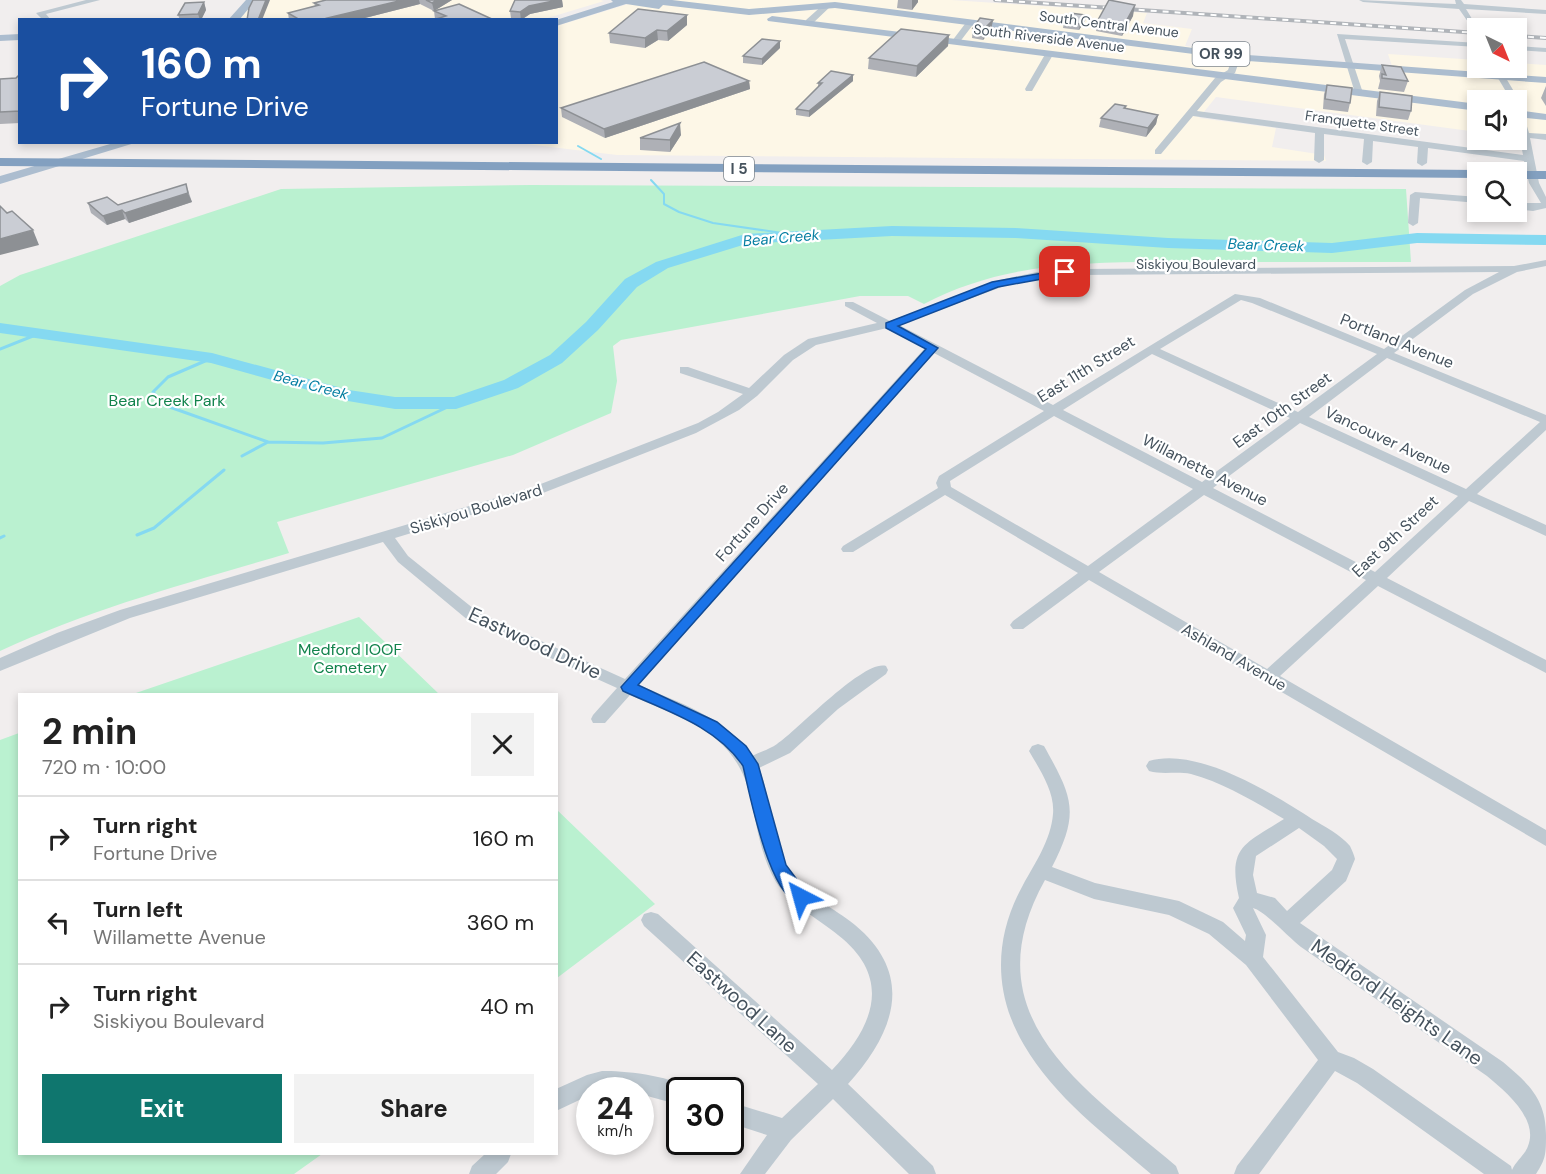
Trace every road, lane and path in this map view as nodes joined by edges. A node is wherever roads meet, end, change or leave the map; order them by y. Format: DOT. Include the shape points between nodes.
graph roads {
  1 [pos="96,0"];
  2 [pos="251,0"];
  3 [pos="623,0"];
  4 [pos="648,0"];
  5 [pos="1363,0"];
  6 [pos="1459,3"];
  7 [pos="828,5"];
  8 [pos="1546,12"];
  9 [pos="772,15"];
  10 [pos="46,18"];
  11 [pos="235,18"];
  12 [pos="558,18"];
  13 [pos="1468,18"];
  14 [pos="558,22"];
  15 [pos="809,22"];
  16 [pos="971,22"];
  17 [pos="18,37"];
  18 [pos="0,38"];
  19 [pos="956,41"];
  20 [pos="1467,44"];
  21 [pos="1527,49"];
  22 [pos="1546,50"];
  23 [pos="1050,53"];
  24 [pos="1237,56"];
  25 [pos="1350,65"];
  26 [pos="1467,70"];
  27 [pos="1227,75"];
  28 [pos="1527,77"];
  29 [pos="1546,80"];
  30 [pos="1029,89"];
  31 [pos="1359,93"];
  32 [pos="1467,107"];
  33 [pos="1527,111"];
  34 [pos="1189,113"];
  35 [pos="1546,117"];
  36 [pos="1320,131"];
  37 [pos="1527,135"];
  38 [pos="1369,137"];
  39 [pos="1546,137"];
  40 [pos="1527,141"];
  41 [pos="126,144"];
  42 [pos="1423,145"];
  43 [pos="1158,152"];
  44 [pos="1319,159"];
  45 [pos="1530,159"];
  46 [pos="0,160"];
  47 [pos="1367,162"];
  48 [pos="1422,163"];
  49 [pos="0,169"];
  50 [pos="1467,174"];
  51 [pos="1527,175"];
  52 [pos="1546,176"];
  53 [pos="0,180"];
  54 [pos="1467,180"];
  55 [pos="1527,180"];
  56 [pos="1546,180"];
  57 [pos="1467,199"];
  58 [pos="1546,204"];
  59 [pos="1527,207"];
  60 [pos="1413,223"];
  61 [pos="1546,262"];
  62 [pos="1464,269"];
  63 [pos="1514,269"];
  64 [pos="1479,285"];
  65 [pos="1234,298"];
  66 [pos="849,304"];
  67 [pos="928,309"];
  68 [pos="889,325"];
  69 [pos="834,336"];
  70 [pos="928,346"];
  71 [pos="1150,349"];
  72 [pos="1385,354"];
  73 [pos="684,370"];
  74 [pos="753,393"];
  75 [pos="1051,411"];
  76 [pos="1299,417"];
  77 [pos="1546,422"];
  78 [pos="945,489"];
  79 [pos="1202,489"];
  80 [pos="1467,495"];
  81 [pos="1546,531"];
  82 [pos="386,537"];
  83 [pos="848,549"];
  84 [pos="1088,573"];
  85 [pos="1376,579"];
  86 [pos="1018,625"];
  87 [pos="0,665"];
  88 [pos="1546,667"];
  89 [pos="880,670"];
  90 [pos="1269,677"];
  91 [pos="628,687"];
  92 [pos="599,719"];
  93 [pos="1038,751"];
  94 [pos="750,764"];
  95 [pos="1155,766"];
  96 [pos="1299,819"];
  97 [pos="1546,839"];
  98 [pos="1042,871"];
  99 [pos="1249,898"];
  100 [pos="651,920"];
  101 [pos="1286,924"];
  102 [pos="1253,959"];
  103 [pos="1331,1060"];
  104 [pos="834,1085"];
  105 [pos="666,1091"];
  106 [pos="558,1100"];
  107 [pos="744,1116"];
  108 [pos="786,1130"];
  109 [pos="499,1155"];
  110 [pos="480,1174"];
  111 [pos="751,1174"];
  112 [pos="925,1174"];
  113 [pos="1168,1174"];
  114 [pos="1245,1174"];
  115 [pos="1503,1174"];
  116 [pos="1522,1174"];
  1 -- 10 [label="street" via="40,12"];
  2 -- 11 [label="main road"];
  3 -- 9 [label="main road, South Riverside Avenue / OR 99"];
  3 -- 12 [label="main road"];
  3 -- 14 [label="main road"];
  4 -- 9 [label="main road, South Central Avenue / OR 99"];
  5 -- 6 [label="street"];
  6 -- 8 [label="street"];
  6 -- 13 [label="street"];
  7 -- 9 [label="main road, South Central Avenue / OR 99"];
  7 -- 15 [label="street"];
  7 -- 16 [label="main road, South Central Avenue / OR 99"];
  9 -- 15 [label="main road, South Riverside Avenue / OR 99"];
  15 -- 19 [label="main road, South Riverside Avenue / OR 99"];
  16 -- 19 [label="street"];
  16 -- 24 [label="main road, South Central Avenue / OR 99"];
  17 -- 18 [label="main road"];
  19 -- 23 [label="main road, South Riverside Avenue / OR 99"];
  20 -- 25 [label="street" via="1340,36"];
  21 -- 22 [label="street"];
  23 -- 27 [label="main road, South Riverside Avenue / OR 99"];
  23 -- 30 [label="street"];
  24 -- 25 [label="main road, South Central Avenue / OR 99"];
  24 -- 27 [label="street"];
  25 -- 26 [label="main road, South Central Avenue / OR 99"];
  25 -- 31 [label="street"];
  27 -- 31 [label="main road, South Riverside Avenue / OR 99"];
  27 -- 34 [label="street"];
  28 -- 29 [label="main road, South Central Avenue / OR 99"];
  31 -- 32 [label="main road, South Riverside Avenue / OR 99"];
  33 -- 35 [label="main road"];
  34 -- 36 [label="street, Franquette Street"];
  34 -- 43 [label="street"];
  36 -- 38 [label="street, Franquette Street"];
  36 -- 44 [label="street"];
  37 -- 39 [label="street"];
  38 -- 42 [label="street, Franquette Street"];
  38 -- 47 [label="street"];
  40 -- 45 [label="street"];
  41 -- 53 [label="main road"];
  42 -- 45 [label="street, Franquette Street"];
  42 -- 48 [label="street"];
  45 -- 58 [label="street" via="1535,190"];
  46 -- 50 [label="highway, I 5"];
  49 -- 54 [label="highway, I 5"];
  51 -- 52 [label="highway"];
  55 -- 56 [label="highway"];
  57 -- 60 [label="street" via="1415,195"];
  58 -- 59 [label="street"];
  61 -- 63 [label="street, East 10th Street"];
  61 -- 67 [label="street, Siskiyou Boulevard" via="1060,266 973,283 934,301"];
  62 -- 63 [label="street, Siskiyou Boulevard"];
  62 -- 64 [label="street" via="1480,274"];
  62 -- 67 [label="street, Siskiyou Boulevard" via="1065,272 1004,282"];
  63 -- 64 [label="street, East 10th Street"];
  64 -- 72 [label="street, East 10th Street"];
  65 -- 71 [label="street, East 11th Street"];
  65 -- 72 [label="street, Portland Avenue" via="1256,300"];
  66 -- 68 [label="street, Willamette Avenue"];
  67 -- 68 [label="street, Siskiyou Boulevard"];
  68 -- 69 [label="street, Siskiyou Boulevard"];
  68 -- 70 [label="street, Willamette Avenue"];
  69 -- 70 [label="street" via="880,336"];
  69 -- 74 [label="street, Siskiyou Boulevard" via="800,349"];
  70 -- 75 [label="street, Willamette Avenue"];
  70 -- 91 [label="street, Fortune Drive"];
  71 -- 75 [label="street, East 11th Street"];
  71 -- 76 [label="street, Vancouver Avenue"];
  72 -- 76 [label="street, East 10th Street"];
  72 -- 77 [label="street, Portland Avenue"];
  73 -- 74 [label="street"];
  74 -- 82 [label="street, Siskiyou Boulevard" via="706,423 583,473"];
  75 -- 78 [label="street, East 11th Street" via="944,479"];
  75 -- 79 [label="street, Willamette Avenue"];
  76 -- 79 [label="street, East 10th Street"];
  76 -- 80 [label="street, Vancouver Avenue"];
  77 -- 80 [label="street, East 9th Street"];
  78 -- 83 [label="street"];
  78 -- 84 [label="street, Ashland Avenue"];
  79 -- 84 [label="street, East 10th Street"];
  79 -- 85 [label="street, Willamette Avenue"];
  80 -- 81 [label="street, Vancouver Avenue"];
  80 -- 85 [label="street, East 9th Street"];
  82 -- 87 [label="street, Siskiyou Boulevard" via="125,614"];
  82 -- 91 [label="street, Eastwood Drive" via="403,560 474,617"];
  84 -- 86 [label="street, East 10th Street"];
  84 -- 90 [label="street, Ashland Avenue"];
  85 -- 88 [label="street, Willamette Avenue"];
  85 -- 90 [label="street, East 9th Street"];
  89 -- 94 [label="street" via="832,705 784,748"];
  90 -- 97 [label="street, Ashland Avenue"];
  91 -- 92 [label="street, Fortune Drive"];
  91 -- 94 [label="street, Eastwood Drive" via="712,726 733,741"];
  93 -- 98 [label="street" via="1060,795 1062,814"];
  94 -- 104 [label="street, Eastwood Drive" via="771,847 784,876 801,897 854,936 868,952 881,982 882,1015 876,1032 865,1051"];
  95 -- 96 [label="street" via="1175,765 1208,772"];
  96 -- 99 [label="street" via="1250,851 1244,860"];
  96 -- 101 [label="street" via="1331,840 1346,859 1339,875"];
  98 -- 102 [label="street" via="1094,891 1188,913 1229,937"];
  98 -- 113 [label="street" via="1026,896 1009,942 1010,980 1020,1014 1041,1054 1063,1081"];
  99 -- 101 [label="street, Medford Heights Lane" via="1268,904"];
  99 -- 102 [label="street" via="1243,908 1256,934"];
  100 -- 104 [label="street, Eastwood Lane"];
  101 -- 116 [label="street, Medford Heights Lane" via="1519,1089 1534,1107 1543,1136"];
  102 -- 103 [label="street"];
  103 -- 114 [label="street"];
  103 -- 115 [label="street" via="1365,1076"];
  104 -- 108 [label="street, Eastwood Drive"];
  104 -- 112 [label="street"];
  105 -- 106 [label="street" via="635,1081 610,1079 573,1090"];
  107 -- 108 [label="street"];
  108 -- 111 [label="street, Eastwood Drive"];
  109 -- 110 [label="street"];
}
